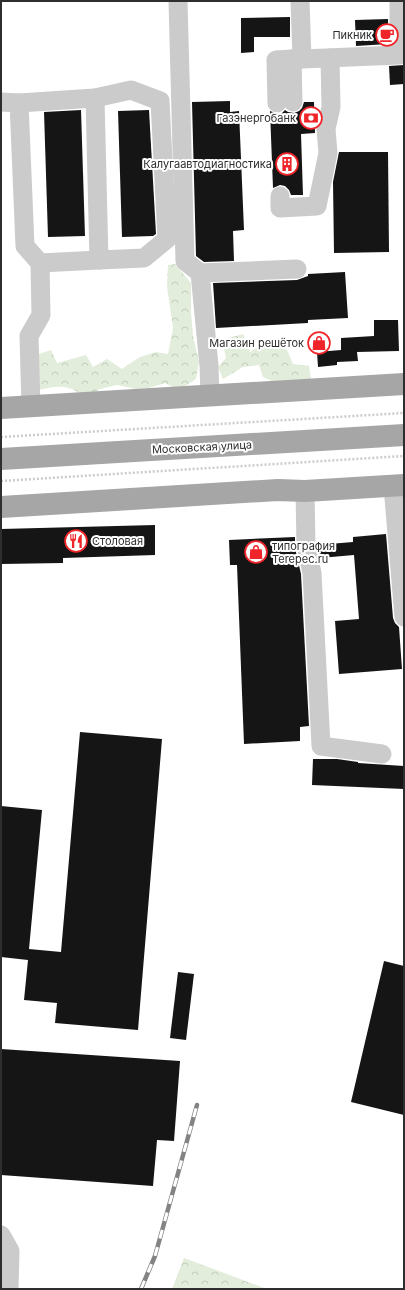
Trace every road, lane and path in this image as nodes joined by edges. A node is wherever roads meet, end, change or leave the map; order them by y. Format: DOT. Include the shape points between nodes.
graph roads {
  1 [pos="178,1"];
  2 [pos="300,1"];
  3 [pos="399,1"];
  4 [pos="330,58"];
  5 [pos="297,59"];
  6 [pos="95,98"];
  7 [pos="10,103"];
  8 [pos="285,103"];
  9 [pos="290,199"];
  10 [pos="99,260"];
  11 [pos="40,264"];
  12 [pos="297,269"];
  13 [pos="200,273"];
  14 [pos="404,384"];
  15 [pos="210,395"];
  16 [pos="31,407"];
  17 [pos="1,408"];
  18 [pos="404,413"];
  19 [pos="404,435"];
  20 [pos="1,437"];
  21 [pos="404,456"];
  22 [pos="1,459"];
  23 [pos="1,481"];
  24 [pos="399,486"];
  25 [pos="304,491"];
  26 [pos="1,507"];
  27 [pos="404,618"];
  28 [pos="382,754"];
  29 [pos="1,1235"];
  30 [pos="9,1289"];
  1 -- 13 [label="lane" via="185,261"];
  2 -- 5 [label="lane"];
  3 -- 4 [label="lane" via="399,54"];
  4 -- 5 [label="lane"];
  4 -- 9 [label="lane" via="331,107 326,129 328,152 317,206"];
  5 -- 8 [label="lane"];
  6 -- 7 [label="lane"];
  6 -- 10 [label="lane"];
  6 -- 10 [label="lane" via="131,90 160,101 167,239 144,258"];
  7 -- 11 [label="lane" via="25,246"];
  10 -- 11 [label="lane"];
  11 -- 16 [label="lane" via="41,315 29,336"];
  12 -- 13 [label="lane"];
  13 -- 15 [label="lane"];
  14 -- 15 [label="main road"];
  15 -- 16 [label="main road"];
  16 -- 17 [label="main road"];
  18 -- 20 [label="path"];
  19 -- 22 [label="main road, Московская улица"];
  21 -- 23 [label="path"];
  24 -- 25 [label="main road"];
  24 -- 27 [label="lane"];
  25 -- 26 [label="main road" via="278,490"];
  25 -- 28 [label="lane" via="306,546 312,573 321,746"];
  29 -- 30 [label="lane" via="10,1252"];
}
